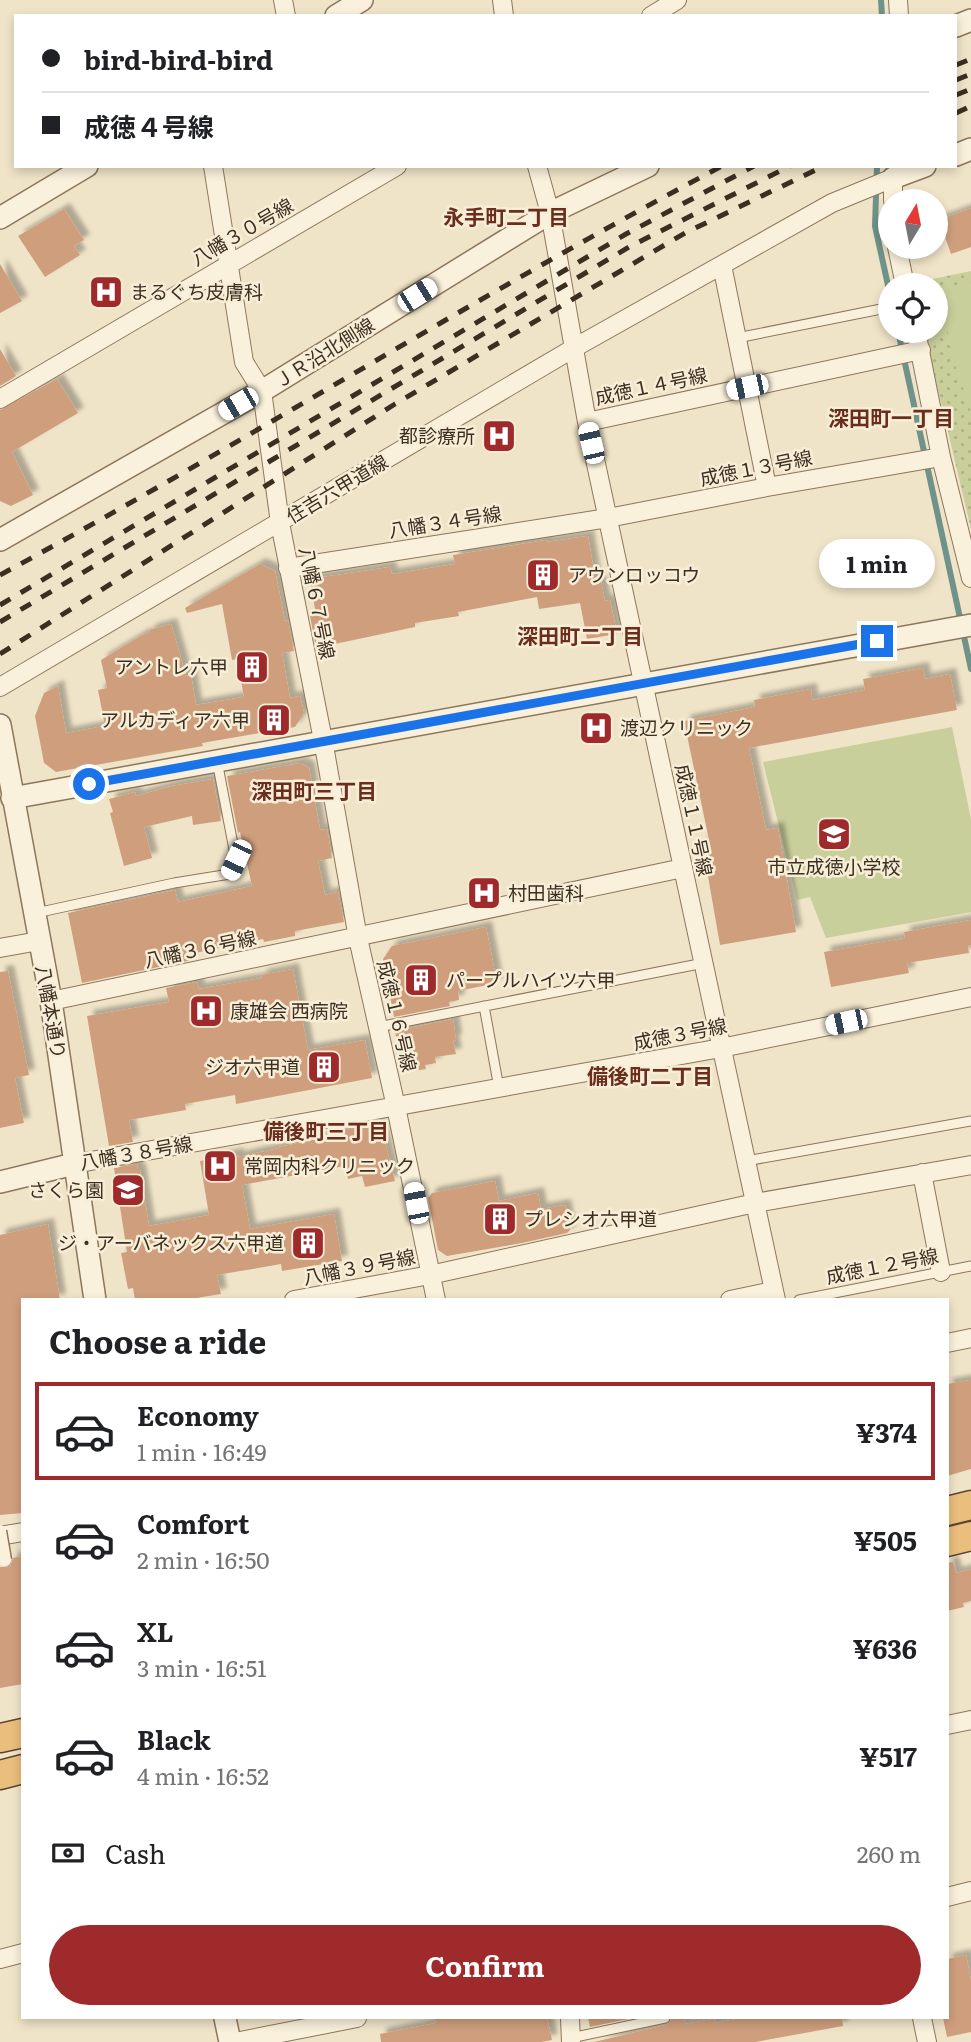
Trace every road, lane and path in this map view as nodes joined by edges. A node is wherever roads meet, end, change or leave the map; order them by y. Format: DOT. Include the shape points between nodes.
graph roads {
  1 [pos="362,0"];
  2 [pos="677,0"];
  3 [pos="339,14"];
  4 [pos="654,14"];
  5 [pos="84,168"];
  6 [pos="213,168"];
  7 [pos="394,168"];
  8 [pos="538,168"];
  9 [pos="644,168"];
  10 [pos="920,168"];
  11 [pos="893,178"];
  12 [pos="893,189"];
  13 [pos="550,213"];
  14 [pos="0,218"];
  15 [pos="230,262"];
  16 [pos="722,265"];
  17 [pos="878,309"];
  18 [pos="737,338"];
  19 [pos="917,343"];
  20 [pos="574,348"];
  21 [pos="917,350"];
  22 [pos="747,387"];
  23 [pos="262,391"];
  24 [pos="0,399"];
  25 [pos="587,422"];
  26 [pos="940,457"];
  27 [pos="767,487"];
  28 [pos="608,519"];
  29 [pos="280,523"];
  30 [pos="0,540"];
  31 [pos="288,568"];
  32 [pos="971,578"];
  33 [pos="963,626"];
  34 [pos="643,682"];
  35 [pos="0,687"];
  36 [pos="0,725"];
  37 [pos="323,740"];
  38 [pos="217,761"];
  39 [pos="12,798"];
  40 [pos="683,868"];
  41 [pos="34,913"];
  42 [pos="358,938"];
  43 [pos="39,941"];
  44 [pos="0,948"];
  45 [pos="704,963"];
  46 [pos="971,997"];
  47 [pos="51,1002"];
  48 [pos="484,1006"];
  49 [pos="378,1027"];
  50 [pos="721,1048"];
  51 [pos="499,1088"];
  52 [pos="396,1107"];
  53 [pos="971,1121"];
  54 [pos="746,1161"];
  55 [pos="74,1164"];
  56 [pos="971,1165"];
  57 [pos="922,1173"];
  58 [pos="0,1182"];
  59 [pos="755,1203"];
  60 [pos="971,1266"];
  61 [pos="942,1272"];
  62 [pos="430,1275"];
  63 [pos="775,1296"];
  64 [pos="95,1298"];
  65 [pos="305,1298"];
  66 [pos="436,1298"];
  67 [pos="752,1298"];
  68 [pos="809,1298"];
  69 [pos="971,1338"];
  70 [pos="949,1343"];
  71 [pos="971,1505"];
  72 [pos="949,1510"];
  73 [pos="0,1531"];
  74 [pos="21,1532"];
  75 [pos="0,1536"];
  76 [pos="971,1536"];
  77 [pos="949,1542"];
  78 [pos="5,1560"];
  79 [pos="971,1720"];
  80 [pos="949,1725"];
  81 [pos="21,1733"];
  82 [pos="0,1738"];
  83 [pos="21,1770"];
  84 [pos="0,1775"];
  85 [pos="971,1891"];
  86 [pos="949,1896"];
  87 [pos="21,1954"];
  88 [pos="0,1959"];
  89 [pos="225,2019"];
  90 [pos="352,2019"];
  91 [pos="570,2019"];
  92 [pos="661,2019"];
  93 [pos="922,2019"];
  94 [pos="570,2040"];
  95 [pos="233,2042"];
  96 [pos="927,2042"];
  1 -- 3 [label="street"];
  2 -- 4 [label="street"];
  5 -- 14 [label="street"];
  6 -- 15 [label="street"];
  7 -- 15 [label="street, 八幡３０号線"];
  8 -- 13 [label="street, 成徳１１号線"];
  9 -- 13 [label="street, ＪＲ沿北側線"];
  10 -- 11 [label="street"];
  11 -- 12 [label="street"];
  11 -- 16 [label="street, 住吉六甲道線" via="832,203"];
  13 -- 20 [label="street, 成徳１１号線"];
  13 -- 23 [label="street, ＪＲ沿北側線"];
  15 -- 23 [label="street" via="244,362"];
  15 -- 24 [label="street, 八幡３０号線"];
  16 -- 18 [label="street"];
  16 -- 20 [label="street, 住吉六甲道線"];
  17 -- 18 [label="lane"];
  18 -- 22 [label="street"];
  19 -- 21 [label="street"];
  20 -- 25 [label="street, 成徳１１号線"];
  20 -- 29 [label="street, 住吉六甲道線"];
  21 -- 22 [label="street, 成徳１４号線"];
  21 -- 26 [label="street"];
  22 -- 25 [label="street, 成徳１４号線"];
  22 -- 27 [label="street"];
  23 -- 29 [label="street, 八幡６７号線"];
  23 -- 30 [label="street, ＪＲ沿北側線"];
  25 -- 28 [label="street, 成徳１１号線"];
  26 -- 27 [label="street, 成徳１３号線"];
  26 -- 32 [label="street"];
  27 -- 28 [label="street, 成徳１３号線"];
  28 -- 31 [label="street, 八幡３４号線"];
  28 -- 34 [label="street, 成徳１１号線"];
  29 -- 31 [label="street, 八幡６７号線"];
  29 -- 35 [label="street, 住吉六甲道線"];
  31 -- 37 [label="street, 八幡６７号線"];
  33 -- 34 [label="street"];
  34 -- 37 [label="street"];
  34 -- 40 [label="street, 成徳１１号線"];
  36 -- 39 [label="street, 八幡本通り"];
  37 -- 38 [label="street"];
  37 -- 42 [label="street, 成徳１６号線"];
  38 -- 39 [label="street"];
  38 -- 41 [label="lane" via="236,860 230,874"];
  39 -- 41 [label="street, 八幡本通り"];
  40 -- 42 [label="street, 八幡３６号線"];
  40 -- 45 [label="street, 成徳１１号線"];
  41 -- 43 [label="street, 八幡本通り"];
  42 -- 47 [label="street, 八幡３６号線"];
  42 -- 49 [label="street, 成徳１６号線"];
  43 -- 44 [label="street"];
  43 -- 47 [label="street, 八幡本通り"];
  45 -- 48 [label="lane"];
  45 -- 50 [label="street, 成徳１１号線"];
  46 -- 50 [label="street, 成徳３号線"];
  47 -- 55 [label="street, 八幡本通り"];
  48 -- 49 [label="lane"];
  48 -- 51 [label="lane"];
  49 -- 52 [label="street, 成徳１６号線"];
  50 -- 51 [label="street, 成徳３号線"];
  50 -- 54 [label="street, 成徳１１号線"];
  51 -- 52 [label="street, 成徳３号線"];
  52 -- 55 [label="street, 八幡３８号線"];
  52 -- 62 [label="street, 成徳１６号線"];
  53 -- 54 [label="lane"];
  54 -- 59 [label="street, 成徳１１号線"];
  55 -- 58 [label="street, 八幡３８号線"];
  55 -- 64 [label="street, 八幡本通り"];
  56 -- 57 [label="street, 八幡３９号線"];
  57 -- 59 [label="street, 八幡３９号線"];
  57 -- 61 [label="street"];
  59 -- 62 [label="street, 八幡３９号線"];
  59 -- 63 [label="street, 成徳１１号線"];
  60 -- 61 [label="lane, 成徳１２号線"];
  61 -- 68 [label="lane, 成徳１２号線"];
  62 -- 65 [label="street, 八幡３９号線"];
  62 -- 66 [label="street, 成徳１６号線"];
  63 -- 67 [label="street"];
  69 -- 70 [label="street"];
  71 -- 72 [label="highway"];
  73 -- 78 [label="street, bridge"];
  74 -- 75 [label="street"];
  76 -- 77 [label="highway"];
  79 -- 80 [label="street"];
  81 -- 82 [label="highway"];
  83 -- 84 [label="highway"];
  85 -- 86 [label="street"];
  87 -- 88 [label="street"];
  89 -- 95 [label="street"];
  90 -- 95 [label="street"];
  91 -- 94 [label="street"];
  92 -- 94 [label="lane"];
  93 -- 96 [label="street"];
}
